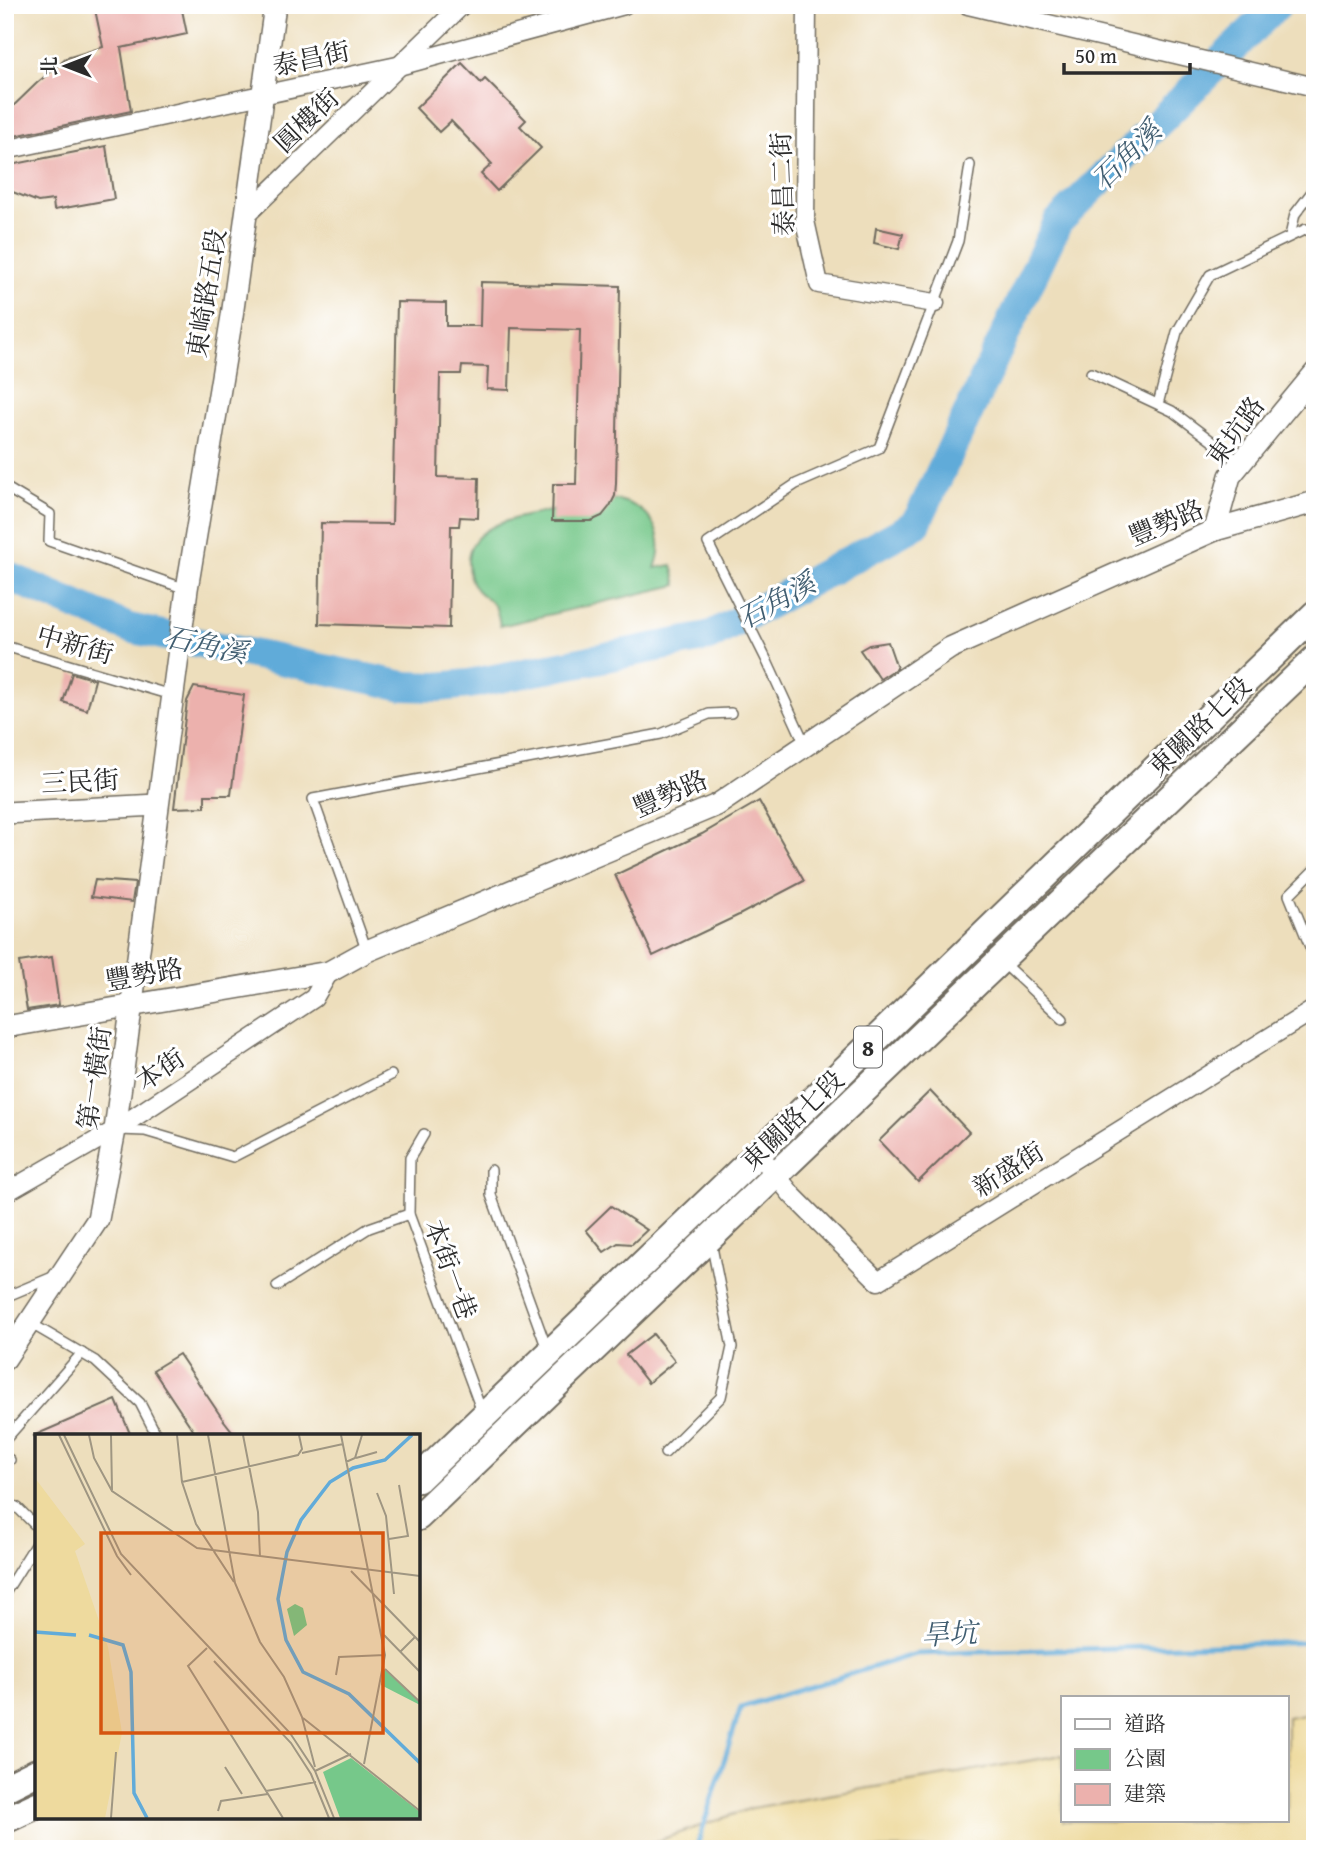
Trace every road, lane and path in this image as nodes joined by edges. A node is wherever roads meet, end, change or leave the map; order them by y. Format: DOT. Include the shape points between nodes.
graph roads {
  1 [pos="275,5"];
  2 [pos="462,5"];
  3 [pos="625,5"];
  4 [pos="807,5"];
  5 [pos="968,5"];
  6 [pos="402,65"];
  7 [pos="1314,86"];
  8 [pos="261,96"];
  9 [pos="5,150"];
  10 [pos="970,165"];
  11 [pos="1315,188"];
  12 [pos="247,214"];
  13 [pos="1315,235"];
  14 [pos="1290,236"];
  15 [pos="935,303"];
  16 [pos="1091,373"];
  17 [pos="1315,373"];
  18 [pos="1158,404"];
  19 [pos="1241,463"];
  20 [pos="5,486"];
  21 [pos="1315,502"];
  22 [pos="1215,530"];
  23 [pos="187,589"];
  24 [pos="1315,614"];
  25 [pos="5,646"];
  26 [pos="1315,659"];
  27 [pos="173,695"];
  28 [pos="731,713"];
  29 [pos="806,745"];
  30 [pos="158,804"];
  31 [pos="5,813"];
  32 [pos="1315,869"];
  33 [pos="367,951"];
  34 [pos="1315,959"];
  35 [pos="1000,960"];
  36 [pos="329,972"];
  37 [pos="133,1003"];
  38 [pos="1315,1009"];
  39 [pos="1062,1019"];
  40 [pos="5,1027"];
  41 [pos="391,1075"];
  42 [pos="115,1130"];
  43 [pos="424,1134"];
  44 [pos="758,1153"];
  45 [pos="491,1170"];
  46 [pos="775,1175"];
  47 [pos="5,1193"];
  48 [pos="409,1214"];
  49 [pos="710,1237"];
  50 [pos="63,1272"];
  51 [pos="277,1286"];
  52 [pos="5,1297"];
  53 [pos="29,1322"];
  54 [pos="82,1353"];
  55 [pos="549,1354"];
  56 [pos="5,1359"];
  57 [pos="484,1416"];
  58 [pos="156,1434"];
  59 [pos="5,1440"];
  60 [pos="665,1453"];
  61 [pos="420,1477"];
  62 [pos="5,1501"];
  63 [pos="420,1515"];
  64 [pos="35,1525"];
  65 [pos="35,1545"];
  66 [pos="5,1593"];
  67 [pos="35,1773"];
  68 [pos="5,1788"];
  69 [pos="35,1806"];
  70 [pos="5,1820"];
  1 -- 8 [label="street, 東崎路五段"];
  2 -- 6 [label="street, 圓樓街"];
  3 -- 6 [label="street, 泰昌街"];
  4 -- 15 [label="street, 泰昌二街" via="805,221 819,284"];
  5 -- 7 [label="street"];
  6 -- 8 [label="street, 泰昌街"];
  6 -- 12 [label="street, 圓樓街"];
  8 -- 9 [label="street, 泰昌街"];
  8 -- 12 [label="street, 東崎路五段"];
  10 -- 15 [label="lane" via="958,241"];
  11 -- 14 [label="lane" via="1295,214"];
  12 -- 23 [label="street, 東崎路五段"];
  13 -- 14 [label="lane" via="1306,229"];
  14 -- 18 [label="lane" via="1210,275 1177,332"];
  15 -- 29 [label="lane" via="879,448 796,484 708,543"];
  16 -- 18 [label="lane"];
  17 -- 19 [label="street, 東坑路"];
  18 -- 19 [label="lane"];
  19 -- 22 [label="street, 東坑路" via="1230,477"];
  20 -- 23 [label="lane" via="50,514 49,541"];
  21 -- 22 [label="street, 豐勢路"];
  22 -- 29 [label="street, 豐勢路" via="950,648"];
  23 -- 27 [label="street, 東崎路五段"];
  24 -- 44 [label="main road, 東關路七段 / 8"];
  25 -- 27 [label="lane, 中新街"];
  26 -- 35 [label="main road, 東關路七段 / 8"];
  27 -- 30 [label="street, 第一橫街"];
  28 -- 33 [label="lane" via="709,714 661,734 313,799"];
  29 -- 33 [label="street, 豐勢路" via="717,805"];
  30 -- 31 [label="street, 三民街"];
  30 -- 37 [label="street, 第一橫街"];
  32 -- 34 [label="lane" via="1289,895"];
  33 -- 36 [label="street, 豐勢路"];
  35 -- 39 [label="lane"];
  35 -- 46 [label="main road, 東關路七段 / 8"];
  36 -- 37 [label="street, 豐勢路"];
  36 -- 42 [label="street, 本街" via="314,998"];
  37 -- 40 [label="street, 豐勢路"];
  37 -- 42 [label="street, 第一橫街"];
  38 -- 46 [label="street, 新盛街" via="878,1281"];
  41 -- 42 [label="lane" via="233,1157 145,1131"];
  42 -- 47 [label="street, 本街"];
  42 -- 50 [label="street, 第一橫街" via="98,1219"];
  43 -- 48 [label="lane, 本街一巷" via="410,1158"];
  44 -- 46 [label="street, 新盛街"];
  44 -- 55 [label="main road, 東關路七段 / 8"];
  45 -- 55 [label="lane" via="491,1195"];
  46 -- 49 [label="main road, 東關路七段 / 8"];
  48 -- 51 [label="lane" via="369,1228"];
  48 -- 57 [label="lane, 本街一巷"];
  49 -- 60 [label="lane" via="732,1347 721,1397"];
  49 -- 63 [label="main road, 東關路七段 / 8"];
  50 -- 52 [label="lane"];
  50 -- 53 [label="street, 第一橫街"];
  53 -- 54 [label="lane"];
  53 -- 56 [label="street, 第一橫街"];
  54 -- 58 [label="lane" via="140,1403"];
  54 -- 59 [label="lane"];
  55 -- 57 [label="main road, 東關路七段 / 8"];
  57 -- 61 [label="main road, 東關路七段 / 8"];
  62 -- 64 [label="lane"];
  65 -- 66 [label="lane"];
  67 -- 68 [label="main road"];
  69 -- 70 [label="main road"];
}
